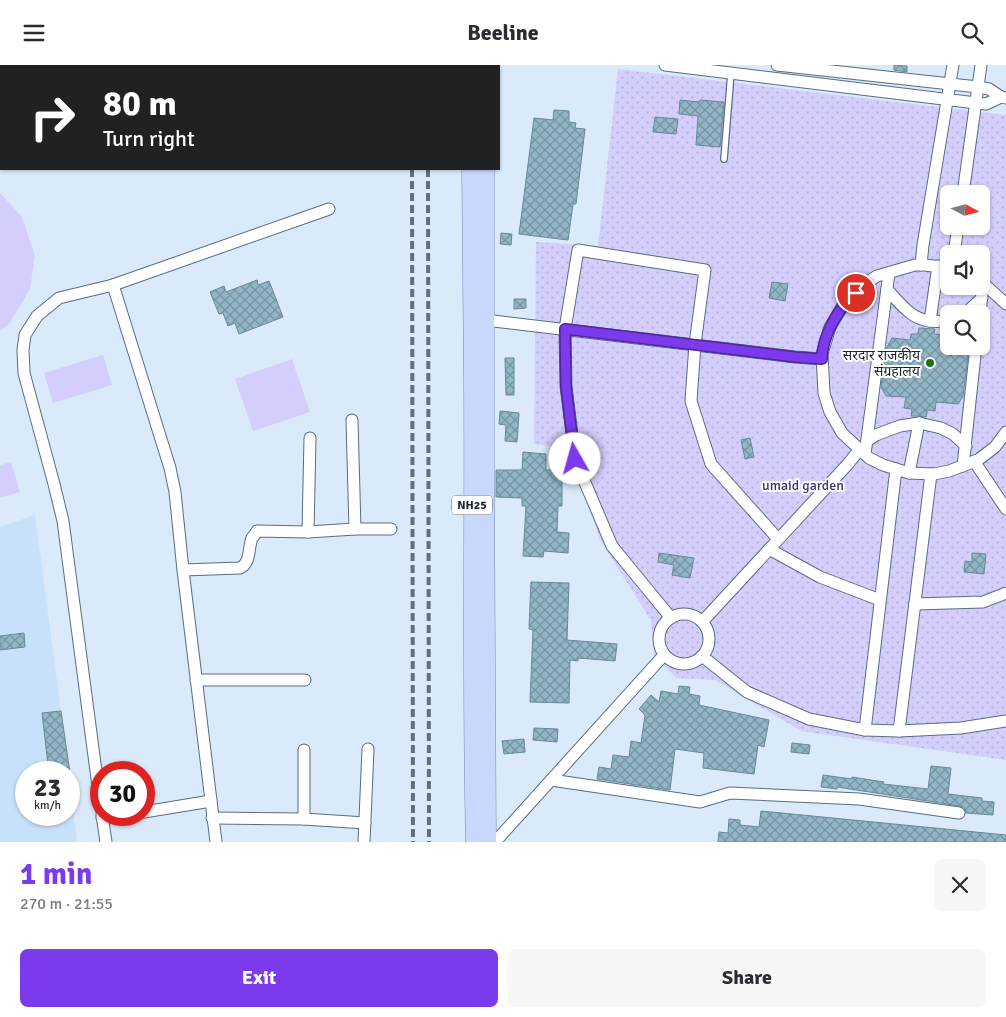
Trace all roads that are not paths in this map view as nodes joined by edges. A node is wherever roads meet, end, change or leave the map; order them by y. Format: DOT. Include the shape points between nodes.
graph roads {
  1 [pos="665,65"];
  2 [pos="777,65"];
  3 [pos="953,65"];
  4 [pos="981,65"];
  5 [pos="731,73"];
  6 [pos="950,85"];
  7 [pos="978,87"];
  8 [pos="1004,98"];
  9 [pos="946,99"];
  10 [pos="976,103"];
  11 [pos="724,159"];
  12 [pos="472,170"];
  13 [pos="485,170"];
  14 [pos="964,185"];
  15 [pos="329,209"];
  16 [pos="921,265"];
  17 [pos="940,267"];
  18 [pos="889,273"];
  19 [pos="940,279"];
  20 [pos="113,285"];
  21 [pos="887,289"];
  22 [pos="990,289"];
  23 [pos="982,298"];
  24 [pos="1006,304"];
  25 [pos="974,305"];
  26 [pos="981,305"];
  27 [pos="485,320"];
  28 [pos="930,321"];
  29 [pos="940,322"];
  30 [pos="565,329"];
  31 [pos="695,344"];
  32 [pos="975,355"];
  33 [pos="822,359"];
  34 [pos="352,420"];
  35 [pos="919,423"];
  36 [pos="1006,432"];
  37 [pos="310,438"];
  38 [pos="966,446"];
  39 [pos="864,448"];
  40 [pos="974,461"];
  41 [pos="963,466"];
  42 [pos="896,469"];
  43 [pos="909,473"];
  44 [pos="931,474"];
  45 [pos="1006,509"];
  46 [pos="355,529"];
  47 [pos="390,529"];
  48 [pos="308,532"];
  49 [pos="778,539"];
  50 [pos="769,549"];
  51 [pos="183,570"];
  52 [pos="1006,593"];
  53 [pos="880,600"];
  54 [pos="915,604"];
  55 [pos="671,618"];
  56 [pos="702,622"];
  57 [pos="664,655"];
  58 [pos="702,656"];
  59 [pos="196,680"];
  60 [pos="305,681"];
  61 [pos="1006,721"];
  62 [pos="865,730"];
  63 [pos="900,731"];
  64 [pos="368,749"];
  65 [pos="304,750"];
  66 [pos="95,761"];
  67 [pos="551,780"];
  68 [pos="211,801"];
  69 [pos="155,809"];
  70 [pos="959,813"];
  71 [pos="212,818"];
  72 [pos="304,819"];
  73 [pos="365,823"];
  74 [pos="104,826"];
  75 [pos="106,842"];
  76 [pos="216,842"];
  77 [pos="364,842"];
  78 [pos="475,842"];
  79 [pos="487,842"];
  80 [pos="495,842"];
  1 -- 5 [label="street"];
  2 -- 6 [label="street"];
  3 -- 6 [label="street"];
  4 -- 7 [label="street"];
  5 -- 9 [label="street"];
  5 -- 11 [label="lane"];
  6 -- 7 [label="street"];
  6 -- 9 [label="street"];
  7 -- 8 [label="street"];
  7 -- 10 [label="street"];
  8 -- 10 [label="street" via="986,104"];
  9 -- 10 [label="street"];
  9 -- 16 [label="street"];
  10 -- 14 [label="street"];
  12 -- 78 [label="main road, NH25"];
  13 -- 27 [label="main road, NH25"];
  15 -- 20 [label="street"];
  16 -- 17 [label="street"];
  16 -- 18 [label="street"];
  18 -- 21 [label="street"];
  18 -- 33 [label="street" via="866,283 845,302 830,327"];
  19 -- 28 [label="street"];
  20 -- 51 [label="street" via="170,468"];
  20 -- 66 [label="street" via="59,298 37,316 25,335 23,350 24,373 63,521"];
  21 -- 28 [label="street" via="910,314"];
  21 -- 39 [label="street"];
  22 -- 24 [label="street"];
  23 -- 25 [label="street"];
  23 -- 26 [label="street"];
  27 -- 30 [label="street"];
  27 -- 79 [label="main road, NH25"];
  28 -- 29 [label="street"];
  30 -- 31 [label="street"];
  30 -- 31 [label="street" via="578,250 705,270"];
  30 -- 55 [label="street" via="566,387 575,459 612,546"];
  31 -- 33 [label="street"];
  31 -- 49 [label="street" via="691,401 711,464"];
  32 -- 38 [label="street"];
  33 -- 39 [label="street" via="824,393 830,412 842,433"];
  34 -- 46 [label="street"];
  35 -- 38 [label="street" via="941,428"];
  35 -- 39 [label="street" via="876,435"];
  35 -- 43 [label="street"];
  36 -- 40 [label="street" via="995,447"];
  37 -- 48 [label="street"];
  38 -- 41 [label="street"];
  39 -- 42 [label="street" via="869,458"];
  39 -- 49 [label="street"];
  40 -- 41 [label="street"];
  40 -- 45 [label="street"];
  41 -- 44 [label="street"];
  42 -- 43 [label="street"];
  42 -- 53 [label="street"];
  43 -- 44 [label="street"];
  44 -- 54 [label="street"];
  46 -- 47 [label="street"];
  46 -- 48 [label="street"];
  48 -- 51 [label="street" via="257,531 252,537 244,566"];
  49 -- 50 [label="street"];
  50 -- 53 [label="street" via="820,577"];
  50 -- 56 [label="street"];
  51 -- 59 [label="street"];
  52 -- 54 [label="street" via="983,602"];
  53 -- 62 [label="street"];
  54 -- 63 [label="street"];
  55 -- 56 [label="street" via="687,614"];
  55 -- 57 [label="street" via="660,632 659,643"];
  56 -- 58 [label="street" via="709,638"];
  57 -- 58 [label="street" via="682,664 694,662"];
  57 -- 67 [label="street"];
  58 -- 62 [label="street" via="748,692 809,719"];
  59 -- 60 [label="street"];
  59 -- 68 [label="street"];
  61 -- 63 [label="street" via="961,728"];
  62 -- 63 [label="street"];
  64 -- 73 [label="street"];
  65 -- 72 [label="street"];
  67 -- 70 [label="street" via="700,802 740,793 858,799"];
  67 -- 80 [label="street"];
  68 -- 69 [label="street"];
  68 -- 71 [label="street"];
  71 -- 72 [label="street"];
  71 -- 76 [label="street"];
  72 -- 73 [label="street"];
  73 -- 77 [label="street"];
  74 -- 75 [label="street"];
}
